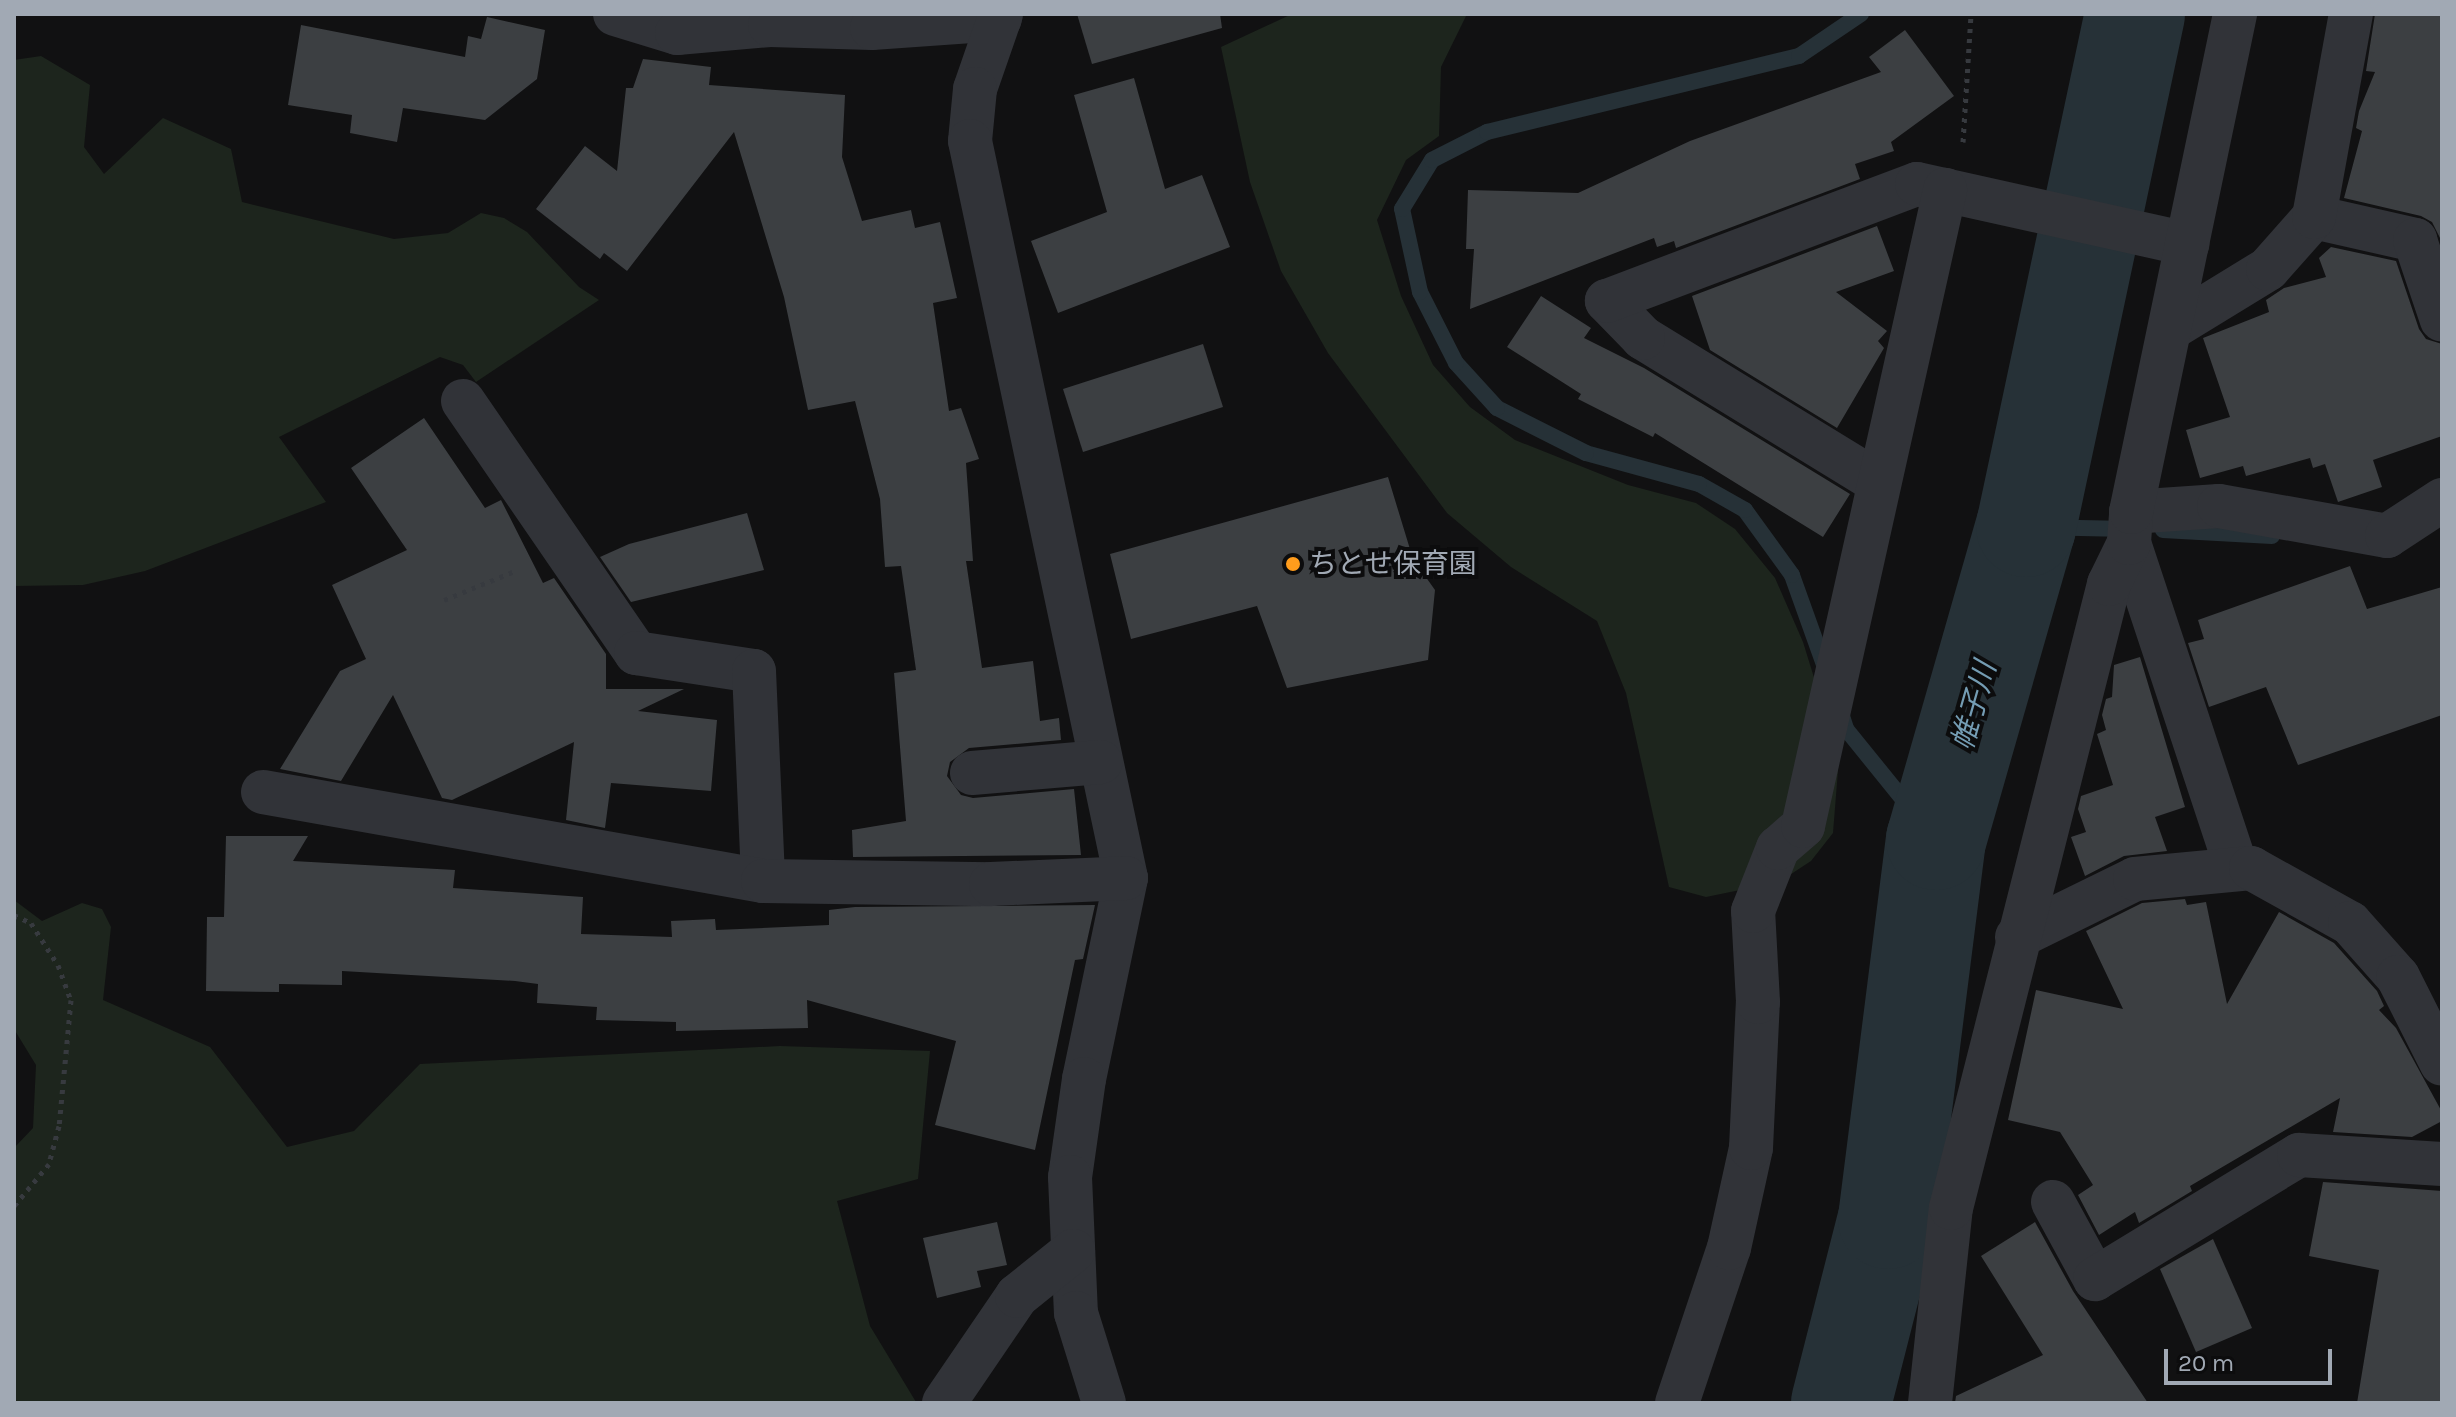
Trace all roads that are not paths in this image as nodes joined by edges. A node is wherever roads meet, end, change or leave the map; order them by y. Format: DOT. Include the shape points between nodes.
graph roads {
  1 [pos="615,14"];
  2 [pos="2235,14"];
  3 [pos="2351,14"];
  4 [pos="1000,17"];
  5 [pos="914,20"];
  6 [pos="1945,190"];
  7 [pos="2314,217"];
  8 [pos="2187,244"];
  9 [pos="2442,320"];
  10 [pos="2170,329"];
  11 [pos="463,401"];
  12 [pos="1878,482"];
  13 [pos="2442,500"];
  14 [pos="2130,528"];
  15 [pos="1101,762"];
  16 [pos="972,773"];
  17 [pos="263,792"];
  18 [pos="2236,867"];
  19 [pos="1126,878"];
  20 [pos="763,881"];
  21 [pos="2017,937"];
  22 [pos="2442,1064"];
  23 [pos="2442,1164"];
  24 [pos="2053,1202"];
  25 [pos="1073,1251"];
  26 [pos="944,1403"];
  27 [pos="1104,1403"];
  28 [pos="1677,1403"];
  29 [pos="1930,1403"];
  1 -- 5 [label="street" via="677,33"];
  2 -- 8 [label="street"];
  3 -- 7 [label="street"];
  4 -- 5 [label="street"];
  4 -- 15 [label="street" via="975,89 970,141"];
  6 -- 8 [label="street"];
  6 -- 12 [label="street"];
  6 -- 12 [label="street" via="1917,184 1607,301 1643,338"];
  7 -- 9 [label="street" via="2415,240"];
  7 -- 10 [label="street" via="2268,269"];
  8 -- 10 [label="street"];
  10 -- 14 [label="street"];
  11 -- 20 [label="street" via="636,653 754,671"];
  12 -- 28 [label="street" via="1803,826 1778,848 1753,911 1758,1002 1751,1148 1729,1248"];
  13 -- 14 [label="street" via="2387,536 2219,506"];
  14 -- 18 [label="street"];
  14 -- 21 [label="street" via="2109,584"];
  15 -- 16 [label="street"];
  15 -- 19 [label="street"];
  17 -- 20 [label="street"];
  18 -- 21 [label="street" via="2135,879"];
  18 -- 22 [label="street" via="2251,868 2350,923 2398,977"];
  19 -- 20 [label="street" via="991,884"];
  19 -- 25 [label="street" via="1084,1079 1070,1177"];
  21 -- 29 [label="street" via="1951,1208"];
  23 -- 24 [label="street" via="2299,1155 2095,1279"];
  25 -- 26 [label="street" via="1017,1296"];
  25 -- 27 [label="street" via="1076,1313"];
}
